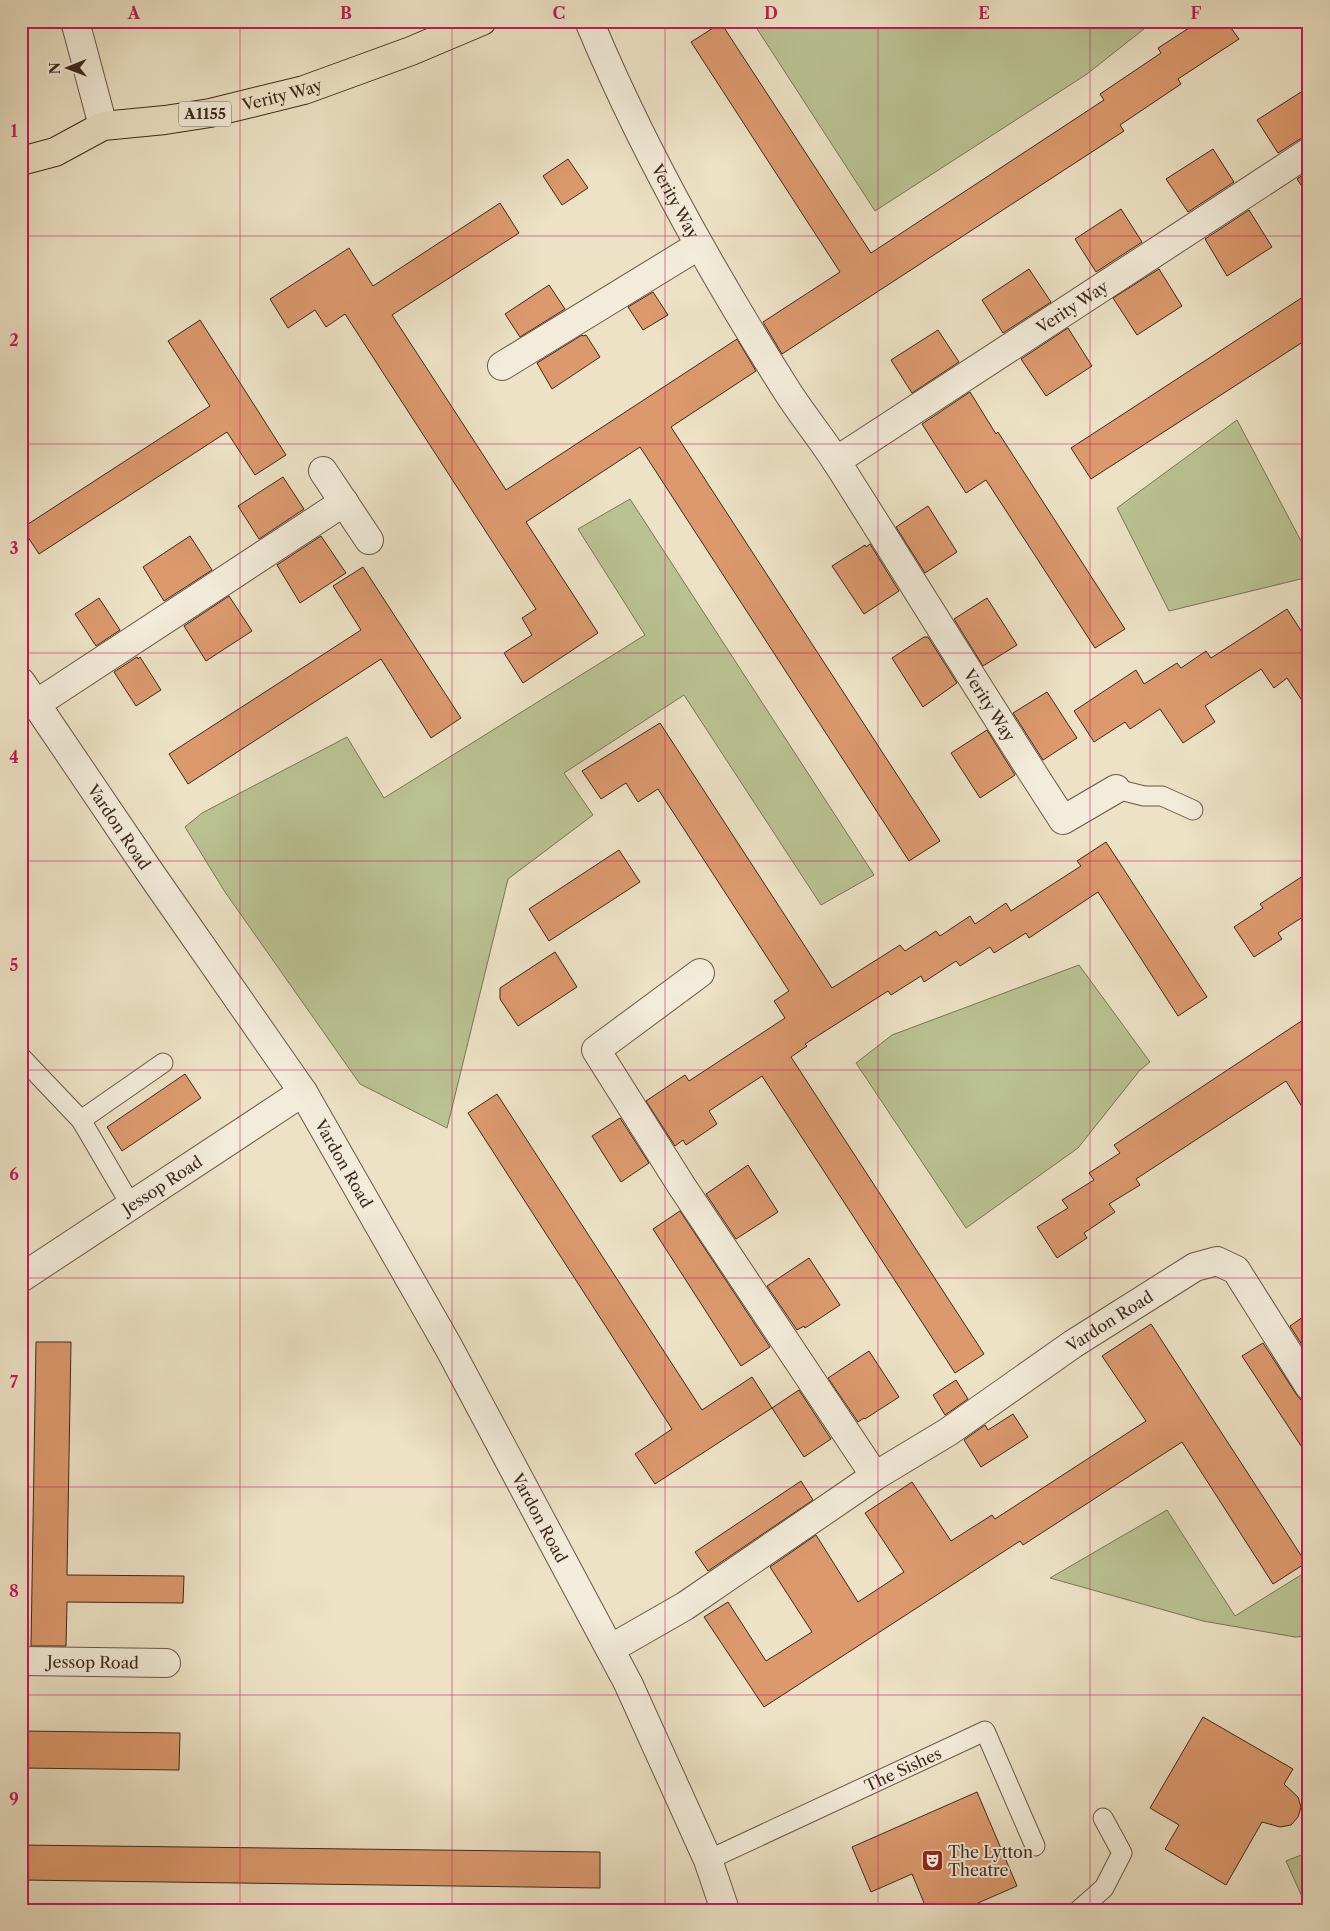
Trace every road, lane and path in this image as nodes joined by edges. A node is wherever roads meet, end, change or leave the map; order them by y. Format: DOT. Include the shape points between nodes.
graph roads {
  1 [pos="75,21"];
  2 [pos="482,21"];
  3 [pos="589,21"];
  4 [pos="103,126"];
  5 [pos="1309,152"];
  6 [pos="21,161"];
  7 [pos="698,246"];
  8 [pos="502,366"];
  9 [pos="836,461"];
  10 [pos="323,471"];
  11 [pos="344,502"];
  12 [pos="369,540"];
  13 [pos="21,682"];
  14 [pos="36,704"];
  15 [pos="1116,789"];
  16 [pos="1193,810"];
  17 [pos="700,973"];
  18 [pos="21,1057"];
  19 [pos="163,1062"];
  20 [pos="303,1092"];
  21 [pos="81,1120"];
  22 [pos="132,1206"];
  23 [pos="21,1278"];
  24 [pos="1309,1386"];
  25 [pos="875,1476"];
  26 [pos="610,1649"];
  27 [pos="21,1661"];
  28 [pos="166,1663"];
  29 [pos="1102,1818"];
  30 [pos="1035,1846"];
  31 [pos="708,1860"];
  32 [pos="725,1910"];
  33 [pos="1079,1910"];
  1 -- 4 [label="street"];
  2 -- 4 [label="main road, Verity Way / A1155" via="304,90 210,113"];
  3 -- 7 [label="street, Verity Way" via="613,78"];
  4 -- 6 [label="main road, Verity Way / A1155" via="55,152"];
  5 -- 9 [label="street, Verity Way"];
  7 -- 8 [label="street, Verity Way"];
  7 -- 9 [label="street, Verity Way" via="789,394"];
  9 -- 15 [label="street, Verity Way" via="1062,820"];
  10 -- 11 [label="street"];
  11 -- 12 [label="street"];
  11 -- 14 [label="street"];
  13 -- 14 [label="street, Vardon Road"];
  14 -- 20 [label="street, Vardon Road"];
  15 -- 16 [label="lane" via="1144,796 1162,796"];
  17 -- 25 [label="street" via="596,1050 681,1186"];
  18 -- 21 [label="lane"];
  19 -- 21 [label="lane"];
  20 -- 22 [label="street, Jessop Road"];
  20 -- 26 [label="street, Vardon Road" via="448,1346"];
  21 -- 22 [label="lane"];
  22 -- 23 [label="street, Jessop Road"];
  24 -- 25 [label="street, Vardon Road" via="1236,1270 1217,1261 1195,1267 1073,1344 948,1432"];
  25 -- 26 [label="street, Vardon Road" via="685,1606"];
  26 -- 31 [label="street, Vardon Road"];
  27 -- 28 [label="street, Jessop Road"];
  29 -- 33 [label="lane" via="1122,1853 1104,1888"];
  30 -- 31 [label="lane, The Sishes" via="985,1732"];
  31 -- 32 [label="street, Vardon Road"];
}
